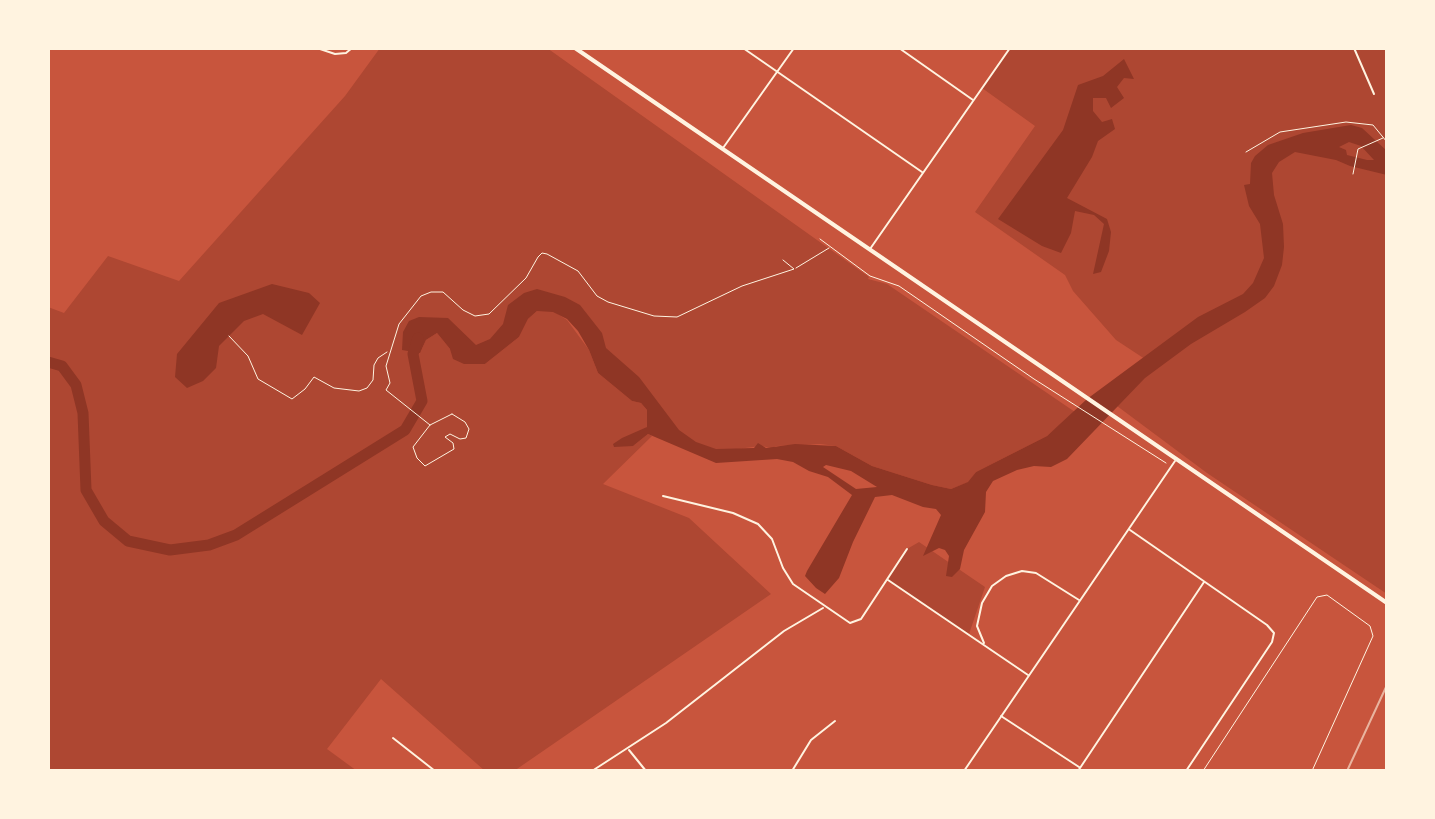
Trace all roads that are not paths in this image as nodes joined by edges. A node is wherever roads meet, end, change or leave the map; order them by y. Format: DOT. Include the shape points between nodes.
graph roads {
  1 [pos="317,48"];
  2 [pos="352,48"];
  3 [pos="575,48"];
  4 [pos="743,48"];
  5 [pos="794,48"];
  6 [pos="899,48"];
  7 [pos="1010,48"];
  8 [pos="1354,48"];
  9 [pos="778,72"];
  10 [pos="1374,94"];
  11 [pos="973,100"];
  12 [pos="722,149"];
  13 [pos="923,172"];
  14 [pos="870,250"];
  15 [pos="1177,459"];
  16 [pos="663,496"];
  17 [pos="1129,529"];
  18 [pos="907,549"];
  19 [pos="888,580"];
  20 [pos="1204,581"];
  21 [pos="1080,601"];
  22 [pos="1387,603"];
  23 [pos="824,607"];
  24 [pos="987,647"];
  25 [pos="1029,676"];
  26 [pos="1001,716"];
  27 [pos="835,721"];
  28 [pos="393,738"];
  29 [pos="628,749"];
  30 [pos="1079,769"];
  31 [pos="435,771"];
  32 [pos="592,771"];
  33 [pos="646,771"];
  34 [pos="792,771"];
  35 [pos="964,771"];
  36 [pos="1186,771"];
  37 [pos="1203,771"];
  38 [pos="1312,771"];
  1 -- 2 [label="street" via="335,54"];
  3 -- 12 [label="main road"];
  4 -- 9 [label="street"];
  5 -- 9 [label="street"];
  6 -- 11 [label="street"];
  7 -- 11 [label="street"];
  8 -- 10 [label="street"];
  9 -- 12 [label="street"];
  9 -- 13 [label="street"];
  11 -- 13 [label="street"];
  12 -- 14 [label="main road"];
  13 -- 14 [label="street"];
  14 -- 15 [label="main road"];
  15 -- 17 [label="street"];
  15 -- 22 [label="main road"];
  16 -- 23 [label="street" via="758,524 774,542 790,580"];
  17 -- 20 [label="street"];
  17 -- 21 [label="street"];
  18 -- 19 [label="street"];
  19 -- 23 [label="street" via="857,622 847,622"];
  19 -- 24 [label="street"];
  20 -- 30 [label="street"];
  20 -- 36 [label="street" via="1274,633"];
  21 -- 24 [label="street" via="1042,575 1022,571 1006,576 988,591 980,608 978,630"];
  21 -- 25 [label="street"];
  23 -- 29 [label="street" via="778,635"];
  24 -- 25 [label="street"];
  25 -- 26 [label="street"];
  26 -- 30 [label="street"];
  26 -- 35 [label="street"];
  27 -- 34 [label="street" via="811,740"];
  28 -- 31 [label="street"];
  29 -- 32 [label="street"];
  29 -- 33 [label="street"];
  37 -- 38 [label="lane" via="1317,597 1327,595 1370,626 1373,636"];
}
